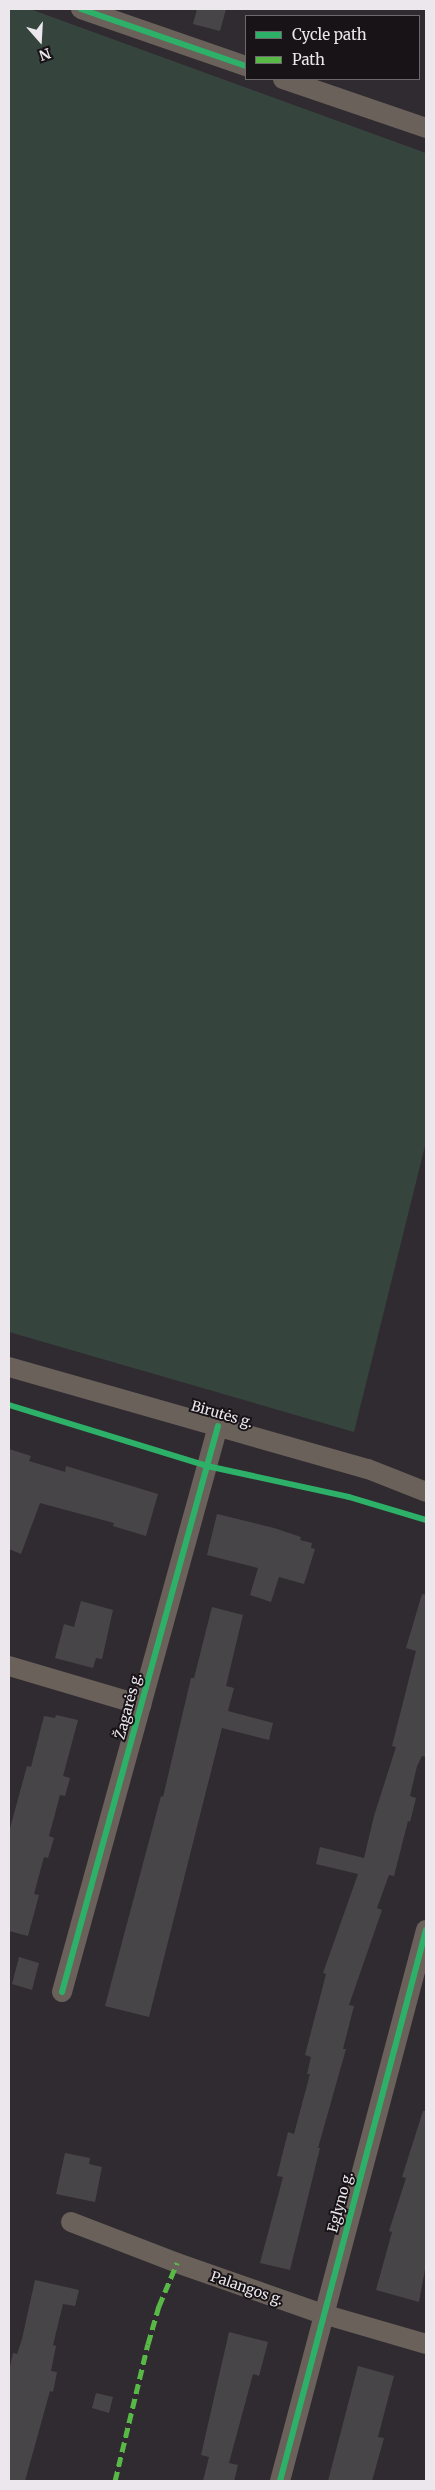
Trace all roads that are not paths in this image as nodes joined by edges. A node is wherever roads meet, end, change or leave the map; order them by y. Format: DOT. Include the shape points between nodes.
graph roads {
  1 [pos="81,9"];
  2 [pos="245,66"];
  3 [pos="286,80"];
  4 [pos="426,128"];
  5 [pos="9,1366"];
  6 [pos="218,1426"];
  7 [pos="426,1492"];
  8 [pos="9,1666"];
  9 [pos="141,1705"];
  10 [pos="426,1930"];
  11 [pos="62,1992"];
  12 [pos="71,2222"];
  13 [pos="323,2314"];
  14 [pos="426,2344"];
  15 [pos="280,2481"];
  1 -- 2 [label="street"];
  3 -- 4 [label="street"];
  5 -- 6 [label="street, Birutės g."];
  6 -- 7 [label="street, Birutės g." via="368,1469"];
  6 -- 9 [label="street, Žagarės g."];
  8 -- 9 [label="street"];
  9 -- 11 [label="street, Žagarės g."];
  10 -- 13 [label="street, Eglyno g."];
  12 -- 13 [label="street, Palangos g."];
  13 -- 14 [label="street, Palangos g."];
  13 -- 15 [label="street, Eglyno g."];
}
